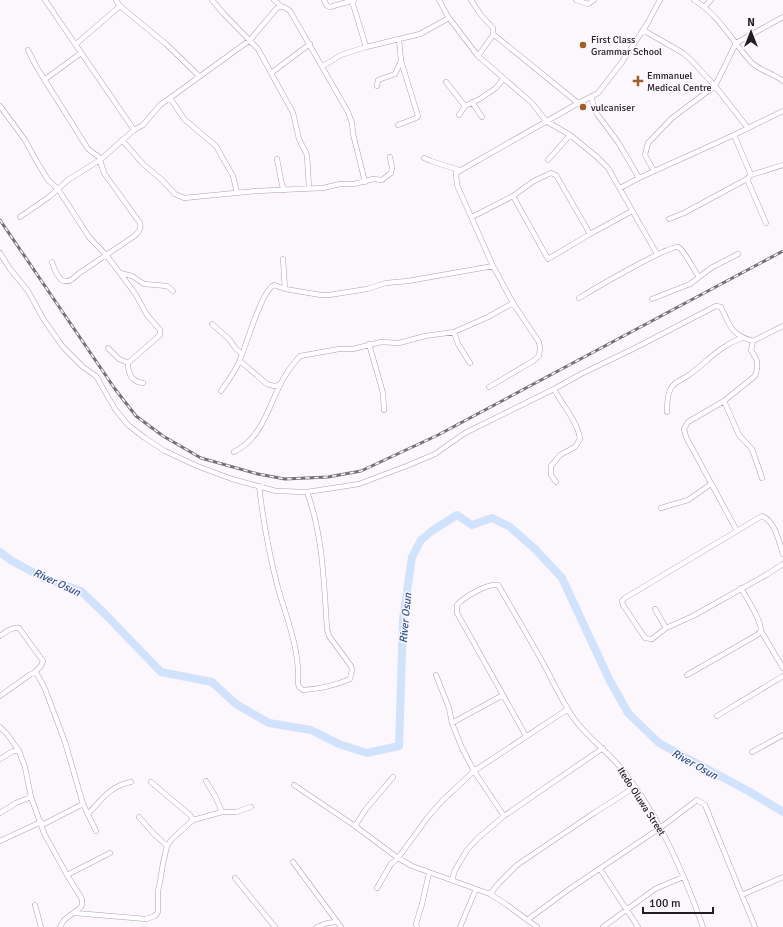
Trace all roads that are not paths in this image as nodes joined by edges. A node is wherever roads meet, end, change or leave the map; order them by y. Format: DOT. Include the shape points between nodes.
graph roads {
  1 [pos="45,0"];
  2 [pos="116,0"];
  3 [pos="274,0"];
  4 [pos="324,0"];
  5 [pos="353,0"];
  6 [pos="439,0"];
  7 [pos="471,0"];
  8 [pos="576,0"];
  9 [pos="594,0"];
  10 [pos="660,0"];
  11 [pos="694,0"];
  12 [pos="710,0"];
  13 [pos="214,1"];
  14 [pos="120,6"];
  15 [pos="281,6"];
  16 [pos="704,7"];
  17 [pos="783,17"];
  18 [pos="449,18"];
  19 [pos="643,30"];
  20 [pos="493,34"];
  21 [pos="399,39"];
  22 [pos="250,40"];
  23 [pos="736,43"];
  24 [pos="76,44"];
  25 [pos="310,44"];
  26 [pos="366,47"];
  27 [pos="28,50"];
  28 [pos="81,54"];
  29 [pos="478,56"];
  30 [pos="401,60"];
  31 [pos="323,66"];
  32 [pos="271,73"];
  33 [pos="199,76"];
  34 [pos="782,78"];
  35 [pos="502,79"];
  36 [pos="44,80"];
  37 [pos="446,82"];
  38 [pos="377,86"];
  39 [pos="715,86"];
  40 [pos="592,97"];
  41 [pos="170,98"];
  42 [pos="472,102"];
  43 [pos="578,103"];
  44 [pos="0,106"];
  45 [pos="465,106"];
  46 [pos="783,111"];
  47 [pos="459,115"];
  48 [pos="482,117"];
  49 [pos="546,121"];
  50 [pos="398,125"];
  51 [pos="748,128"];
  52 [pos="134,130"];
  53 [pos="734,135"];
  54 [pos="570,136"];
  55 [pos="122,140"];
  56 [pos="390,157"];
  57 [pos="424,158"];
  58 [pos="277,159"];
  59 [pos="100,160"];
  60 [pos="548,160"];
  61 [pos="783,165"];
  62 [pos="459,170"];
  63 [pos="654,171"];
  64 [pos="750,177"];
  65 [pos="639,178"];
  66 [pos="365,182"];
  67 [pos="309,188"];
  68 [pos="620,188"];
  69 [pos="58,189"];
  70 [pos="285,190"];
  71 [pos="237,193"];
  72 [pos="513,196"];
  73 [pos="632,211"];
  74 [pos="20,217"];
  75 [pos="472,217"];
  76 [pos="669,219"];
  77 [pos="766,223"];
  78 [pos="590,234"];
  79 [pos="0,253"];
  80 [pos="657,254"];
  81 [pos="738,254"];
  82 [pos="106,255"];
  83 [pos="283,259"];
  84 [pos="52,262"];
  85 [pos="493,266"];
  86 [pos="120,274"];
  87 [pos="699,277"];
  88 [pos="285,288"];
  89 [pos="173,291"];
  90 [pos="578,298"];
  91 [pos="652,299"];
  92 [pos="513,303"];
  93 [pos="212,324"];
  94 [pos="783,326"];
  95 [pos="454,332"];
  96 [pos="742,338"];
  97 [pos="753,341"];
  98 [pos="369,344"];
  99 [pos="108,348"];
  100 [pos="242,354"];
  101 [pos="240,362"];
  102 [pos="128,363"];
  103 [pos="470,363"];
  104 [pos="143,383"];
  105 [pos="280,385"];
  106 [pos="489,387"];
  107 [pos="554,389"];
  108 [pos="221,391"];
  109 [pos="724,401"];
  110 [pos="384,410"];
  111 [pos="667,412"];
  112 [pos="234,452"];
  113 [pos="762,478"];
  114 [pos="556,482"];
  115 [pos="711,484"];
  116 [pos="259,486"];
  117 [pos="307,492"];
  118 [pos="661,508"];
  119 [pos="737,531"];
  120 [pos="783,554"];
  121 [pos="783,564"];
  122 [pos="741,588"];
  123 [pos="655,609"];
  124 [pos="666,628"];
  125 [pos="761,631"];
  126 [pos="0,636"];
  127 [pos="783,668"];
  128 [pos="34,673"];
  129 [pos="436,675"];
  130 [pos="687,675"];
  131 [pos="783,676"];
  132 [pos="503,695"];
  133 [pos="0,696"];
  134 [pos="568,709"];
  135 [pos="717,716"];
  136 [pos="452,723"];
  137 [pos="0,727"];
  138 [pos="783,735"];
  139 [pos="526,736"];
  140 [pos="603,748"];
  141 [pos="19,751"];
  142 [pos="752,752"];
  143 [pos="0,760"];
  144 [pos="474,771"];
  145 [pos="393,777"];
  146 [pos="206,781"];
  147 [pos="131,782"];
  148 [pos="151,782"];
  149 [pos="294,785"];
  150 [pos="635,788"];
  151 [pos="31,797"];
  152 [pos="83,804"];
  153 [pos="251,808"];
  154 [pos="222,812"];
  155 [pos="0,813"];
  156 [pos="88,814"];
  157 [pos="504,816"];
  158 [pos="139,817"];
  159 [pos="193,820"];
  160 [pos="41,824"];
  161 [pos="355,826"];
  162 [pos="660,828"];
  163 [pos="96,831"];
  164 [pos="0,841"];
  165 [pos="167,846"];
  166 [pos="110,853"];
  167 [pos="398,858"];
  168 [pos="292,862"];
  169 [pos="600,869"];
  170 [pos="429,873"];
  171 [pos="67,875"];
  172 [pos="683,877"];
  173 [pos="783,877"];
  174 [pos="235,878"];
  175 [pos="452,880"];
  176 [pos="377,888"];
  177 [pos="476,889"];
  178 [pos="490,894"];
  179 [pos="742,895"];
  180 [pos="35,905"];
  181 [pos="627,910"];
  182 [pos="76,912"];
  183 [pos="527,920"];
  184 [pos="336,922"];
  185 [pos="41,927"];
  186 [pos="60,927"];
  187 [pos="275,927"];
  188 [pos="317,927"];
  189 [pos="341,927"];
  190 [pos="417,927"];
  191 [pos="460,927"];
  192 [pos="537,927"];
  193 [pos="603,927"];
  194 [pos="638,927"];
  195 [pos="703,927"];
  196 [pos="755,927"];
  1 -- 24 [label="street"];
  2 -- 14 [label="street"];
  3 -- 15 [label="street"];
  4 -- 5 [label="street" via="330,7"];
  5 -- 26 [label="street"];
  6 -- 18 [label="street"];
  7 -- 20 [label="street" via="493,28"];
  8 -- 9 [label="street" via="588,4"];
  10 -- 19 [label="street"];
  11 -- 16 [label="street"];
  12 -- 16 [label="street"];
  13 -- 22 [label="street" via="223,14"];
  14 -- 24 [label="street"];
  14 -- 33 [label="street" via="166,44"];
  15 -- 22 [label="street"];
  15 -- 25 [label="street" via="290,12"];
  16 -- 23 [label="street" via="717,18"];
  17 -- 23 [label="street"];
  18 -- 21 [label="street" via="420,34"];
  18 -- 29 [label="street"];
  19 -- 39 [label="street" via="683,53"];
  19 -- 40 [label="street" via="603,87"];
  20 -- 29 [label="street"];
  20 -- 43 [label="street"];
  21 -- 26 [label="street"];
  21 -- 30 [label="street"];
  22 -- 32 [label="street"];
  22 -- 33 [label="street"];
  23 -- 34 [label="street" via="751,62"];
  23 -- 39 [label="street"];
  24 -- 28 [label="street"];
  25 -- 31 [label="street"];
  25 -- 32 [label="street"];
  26 -- 31 [label="street" via="341,55"];
  27 -- 36 [label="street"];
  28 -- 36 [label="street"];
  28 -- 52 [label="street"];
  29 -- 35 [label="street"];
  30 -- 38 [label="street" via="395,74 378,80"];
  30 -- 50 [label="street" via="418,116"];
  31 -- 66 [label="street" via="352,123"];
  32 -- 67 [label="street" via="293,113 299,139 307,155"];
  33 -- 41 [label="street"];
  35 -- 42 [label="street" via="496,88"];
  35 -- 49 [label="street" via="532,103"];
  36 -- 59 [label="street" via="88,149 99,156"];
  37 -- 45 [label="street"];
  39 -- 51 [label="street"];
  39 -- 63 [label="street" via="672,118 648,144 645,155"];
  40 -- 43 [label="street"];
  40 -- 65 [label="street" via="592,106 618,142"];
  41 -- 52 [label="street"];
  41 -- 71 [label="street" via="184,119 216,146 233,176"];
  42 -- 45 [label="street"];
  42 -- 48 [label="street"];
  43 -- 49 [label="street"];
  44 -- 69 [label="street" via="25,140 48,180"];
  45 -- 47 [label="street"];
  46 -- 51 [label="street"];
  49 -- 54 [label="street"];
  49 -- 62 [label="street"];
  51 -- 53 [label="street"];
  52 -- 55 [label="street"];
  53 -- 63 [label="street"];
  53 -- 64 [label="street"];
  54 -- 60 [label="street"];
  54 -- 68 [label="street" via="608,168"];
  55 -- 59 [label="street"];
  55 -- 71 [label="street" via="175,194 184,198"];
  56 -- 66 [label="street" via="392,168 389,176 382,180 373,179"];
  57 -- 62 [label="street"];
  58 -- 70 [label="street"];
  59 -- 69 [label="street"];
  59 -- 82 [label="street" via="104,173 141,226 133,237"];
  61 -- 64 [label="street"];
  62 -- 75 [label="street" via="455,177 457,185"];
  63 -- 65 [label="street"];
  64 -- 76 [label="street"];
  64 -- 77 [label="street"];
  65 -- 68 [label="street"];
  66 -- 67 [label="street"];
  67 -- 70 [label="street"];
  68 -- 73 [label="street"];
  69 -- 74 [label="street"];
  69 -- 82 [label="street" via="89,237"];
  70 -- 71 [label="street"];
  72 -- 75 [label="street"];
  72 -- 78 [label="street" via="534,181 554,173"];
  72 -- 78 [label="street" via="548,258"];
  73 -- 78 [label="street"];
  73 -- 80 [label="street"];
  75 -- 85 [label="street"];
  79 -- 116 [label="street" via="28,291 63,347 96,376 114,409 128,425 165,451 232,479"];
  80 -- 87 [label="street" via="678,247"];
  80 -- 90 [label="street"];
  81 -- 87 [label="street"];
  82 -- 84 [label="street" via="65,282 58,276"];
  82 -- 86 [label="street"];
  83 -- 88 [label="street"];
  85 -- 88 [label="street" via="329,295"];
  85 -- 92 [label="street"];
  86 -- 89 [label="street" via="132,276 144,284 167,286"];
  86 -- 102 [label="street" via="136,295 146,315 160,330 160,335"];
  87 -- 91 [label="street" via="690,284"];
  88 -- 100 [label="street" via="274,285 269,288"];
  92 -- 95 [label="street"];
  92 -- 106 [label="street" via="539,342 539,356"];
  93 -- 100 [label="street"];
  94 -- 97 [label="street"];
  95 -- 98 [label="street" via="425,336 399,344"];
  95 -- 103 [label="street"];
  96 -- 97 [label="street"];
  96 -- 107 [label="street" via="729,324 721,307 716,306"];
  96 -- 111 [label="street" via="730,342 673,386 667,402"];
  97 -- 109 [label="street" via="752,350 757,362 755,376"];
  98 -- 105 [label="street" via="353,349 300,356"];
  98 -- 110 [label="street" via="383,393"];
  99 -- 102 [label="street" via="119,359"];
  100 -- 101 [label="street"];
  101 -- 105 [label="street" via="267,384"];
  101 -- 108 [label="street"];
  102 -- 104 [label="street" via="129,374 133,380"];
  105 -- 112 [label="street" via="256,434 244,447"];
  107 -- 114 [label="street" via="579,432 580,439 575,447 560,455 551,466 551,475"];
  107 -- 117 [label="street" via="465,433 435,454 409,465 359,484"];
  109 -- 113 [label="street" via="739,435 752,449"];
  109 -- 115 [label="street" via="688,422 684,429"];
  115 -- 118 [label="street" via="688,500"];
  115 -- 119 [label="street"];
  116 -- 117 [label="street" via="276,491"];
  116 -- 117 [label="street" via="272,561 297,656 298,683 303,690 336,685 350,679 352,670 327,629 320,551"];
  119 -- 120 [label="street" via="762,516 767,518"];
  119 -- 124 [label="street" via="622,601 645,638 652,639"];
  121 -- 122 [label="street"];
  122 -- 124 [label="street" via="693,616"];
  122 -- 125 [label="street" via="761,626"];
  123 -- 124 [label="street"];
  125 -- 127 [label="street"];
  125 -- 130 [label="street"];
  126 -- 128 [label="street" via="14,627 19,628 42,661"];
  128 -- 133 [label="street"];
  128 -- 152 [label="street" via="45,689 65,742"];
  129 -- 136 [label="street"];
  131 -- 135 [label="street"];
  132 -- 134 [label="street, Itedo Oluwa Street" via="456,608 460,602 493,584 498,585"];
  132 -- 136 [label="street"];
  132 -- 139 [label="street"];
  134 -- 139 [label="street"];
  134 -- 140 [label="street, Itedo Oluwa Street" via="585,732"];
  136 -- 144 [label="street"];
  137 -- 141 [label="street"];
  138 -- 142 [label="street"];
  139 -- 144 [label="street"];
  140 -- 150 [label="street, Itedo Oluwa Street"];
  140 -- 157 [label="street"];
  141 -- 143 [label="street" via="13,751"];
  141 -- 151 [label="street"];
  144 -- 157 [label="street"];
  144 -- 167 [label="street" via="428,817"];
  145 -- 161 [label="street"];
  146 -- 154 [label="street"];
  147 -- 156 [label="street" via="109,790"];
  148 -- 159 [label="street"];
  149 -- 161 [label="street"];
  150 -- 162 [label="street, Itedo Oluwa Street"];
  150 -- 178 [label="street" via="517,865"];
  151 -- 155 [label="street"];
  151 -- 160 [label="street"];
  152 -- 156 [label="street"];
  152 -- 160 [label="street"];
  153 -- 154 [label="street"];
  154 -- 159 [label="street"];
  156 -- 163 [label="street"];
  157 -- 175 [label="street" via="467,850"];
  158 -- 165 [label="street"];
  159 -- 165 [label="street"];
  160 -- 164 [label="street"];
  160 -- 171 [label="street"];
  161 -- 167 [label="street"];
  162 -- 169 [label="street"];
  162 -- 172 [label="street, Itedo Oluwa Street"];
  162 -- 179 [label="street" via="697,800 705,805"];
  165 -- 182 [label="street" via="158,891 158,912 155,916 146,919"];
  166 -- 171 [label="street"];
  167 -- 170 [label="street"];
  167 -- 176 [label="street" via="391,864"];
  168 -- 184 [label="street"];
  169 -- 181 [label="street"];
  169 -- 183 [label="street"];
  170 -- 175 [label="street"];
  170 -- 190 [label="street"];
  171 -- 182 [label="street" via="82,899 82,905"];
  172 -- 181 [label="street" via="655,889"];
  172 -- 195 [label="street, Itedo Oluwa Street"];
  173 -- 179 [label="street"];
  174 -- 187 [label="street"];
  175 -- 177 [label="street"];
  177 -- 178 [label="street"];
  177 -- 191 [label="street"];
  178 -- 183 [label="street"];
  179 -- 196 [label="street"];
  180 -- 185 [label="street"];
  181 -- 193 [label="street"];
  181 -- 194 [label="street"];
  182 -- 186 [label="street" via="64,920"];
  183 -- 192 [label="street"];
  184 -- 188 [label="street" via="327,922"];
  184 -- 189 [label="street"];
}
